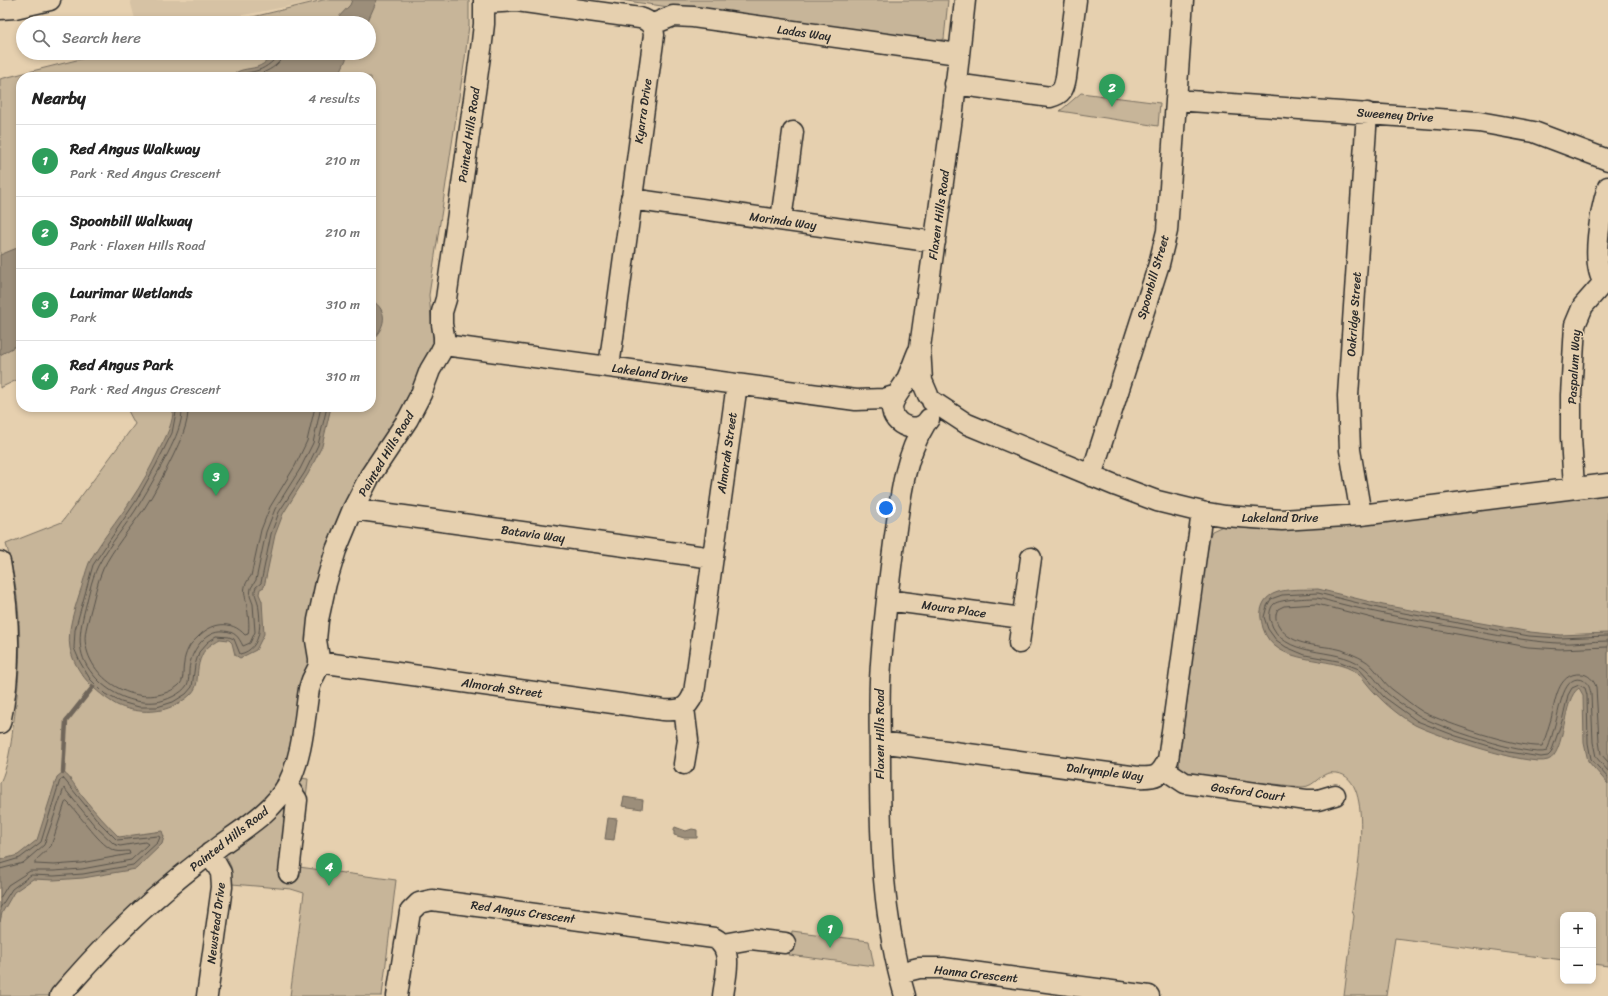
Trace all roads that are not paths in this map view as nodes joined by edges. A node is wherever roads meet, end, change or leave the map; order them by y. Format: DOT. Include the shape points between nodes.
graph roads {
  1 [pos="50,0"];
  2 [pos="965,0"];
  3 [pos="1076,0"];
  4 [pos="1183,0"];
  5 [pos="484,2"];
  6 [pos="5,11"];
  7 [pos="651,24"];
  8 [pos="958,54"];
  9 [pos="956,84"];
  10 [pos="1176,100"];
  11 [pos="1368,113"];
  12 [pos="794,132"];
  13 [pos="1608,160"];
  14 [pos="1608,187"];
  15 [pos="631,200"];
  16 [pos="781,220"];
  17 [pos="935,242"];
  18 [pos="1606,284"];
  19 [pos="444,345"];
  20 [pos="920,347"];
  21 [pos="608,367"];
  22 [pos="737,384"];
  23 [pos="899,394"];
  24 [pos="930,398"];
  25 [pos="856,400"];
  26 [pos="895,418"];
  27 [pos="926,423"];
  28 [pos="967,424"];
  29 [pos="905,471"];
  30 [pos="1091,476"];
  31 [pos="1608,484"];
  32 [pos="1574,488"];
  33 [pos="353,509"];
  34 [pos="1202,512"];
  35 [pos="1361,515"];
  36 [pos="713,558"];
  37 [pos="1031,558"];
  38 [pos="0,562"];
  39 [pos="887,600"];
  40 [pos="1022,618"];
  41 [pos="1019,643"];
  42 [pos="320,662"];
  43 [pos="684,708"];
  44 [pos="0,723"];
  45 [pos="880,742"];
  46 [pos="684,764"];
  47 [pos="1164,769"];
  48 [pos="287,785"];
  49 [pos="1335,795"];
  50 [pos="210,853"];
  51 [pos="289,873"];
  52 [pos="785,943"];
  53 [pos="723,944"];
  54 [pos="899,973"];
  55 [pos="60,996"];
  56 [pos="207,996"];
  57 [pos="397,996"];
  58 [pos="723,996"];
  59 [pos="905,996"];
  60 [pos="1149,996"];
  1 -- 6 [label="street"];
  2 -- 8 [label="street, Flaxen Hills Road"];
  3 -- 9 [label="street" via="1064,89 1058,95 1050,97"];
  4 -- 10 [label="street, Spoonbill Street"];
  5 -- 7 [label="street" via="517,1 640,18"];
  5 -- 19 [label="street, Painted Hills Road" via="481,50 446,299 442,312"];
  7 -- 8 [label="street, Ladas Way" via="673,16 693,17"];
  7 -- 15 [label="street, Kyarra Drive" via="654,36"];
  8 -- 9 [label="street, Flaxen Hills Road"];
  9 -- 17 [label="street, Flaxen Hills Road"];
  10 -- 11 [label="street, Sweeney Drive"];
  10 -- 30 [label="street, Spoonbill Street" via="1167,231 1159,264"];
  11 -- 13 [label="street, Sweeney Drive" via="1506,126 1534,132"];
  11 -- 35 [label="street, Oakridge Street" via="1348,396 1350,450"];
  12 -- 16 [label="street"];
  14 -- 18 [label="street, Paspalum Way" via="1597,260 1600,276"];
  15 -- 16 [label="street, Morinda Way"];
  15 -- 21 [label="street, Kyarra Drive"];
  16 -- 17 [label="street, Morinda Way"];
  17 -- 20 [label="street, Flaxen Hills Road"];
  18 -- 32 [label="street, Paspalum Way" via="1583,306 1575,325 1571,395"];
  19 -- 21 [label="street, Lakeland Drive"];
  19 -- 33 [label="street, Painted Hills Road" via="408,419 370,476"];
  20 -- 23 [label="street, Flaxen Hills Road"];
  20 -- 24 [label="street, Flaxen Hills Road" via="922,381"];
  21 -- 22 [label="street, Lakeland Drive"];
  22 -- 25 [label="street, Lakeland Drive"];
  22 -- 36 [label="street, Almorah Street"];
  23 -- 24 [label="street" via="912,388 918,389"];
  23 -- 25 [label="street, Lakeland Drive"];
  23 -- 26 [label="street" via="892,408"];
  24 -- 27 [label="street" via="933,408"];
  24 -- 28 [label="street, Lakeland Drive"];
  25 -- 26 [label="street, Lakeland Drive"];
  26 -- 27 [label="street" via="907,427 913,428"];
  26 -- 29 [label="street, Flaxen Hills Road" via="902,437"];
  27 -- 28 [label="street, Lakeland Drive"];
  27 -- 29 [label="street, Flaxen Hills Road" via="916,439"];
  28 -- 30 [label="street, Lakeland Drive"];
  29 -- 39 [label="street, Flaxen Hills Road"];
  30 -- 34 [label="street, Lakeland Drive" via="1157,500"];
  31 -- 32 [label="street, Lakeland Drive"];
  32 -- 35 [label="street, Lakeland Drive"];
  33 -- 36 [label="street, Batavia Way"];
  33 -- 42 [label="street, Painted Hills Road" via="326,583 317,633"];
  34 -- 35 [label="street, Lakeland Drive" via="1251,519 1282,520"];
  34 -- 47 [label="street" via="1169,755"];
  36 -- 43 [label="street, Almorah Street" via="694,693"];
  37 -- 40 [label="street"];
  38 -- 44 [label="street" via="9,633 6,689"];
  39 -- 40 [label="street, Moura Place"];
  39 -- 45 [label="street, Flaxen Hills Road" via="880,682"];
  40 -- 41 [label="street"];
  42 -- 43 [label="street, Almorah Street" via="663,710 676,711"];
  42 -- 48 [label="street, Painted Hills Road" via="309,689 300,752"];
  43 -- 46 [label="street" via="688,740"];
  45 -- 47 [label="street, Dalrymple Way" via="1138,777 1151,778"];
  45 -- 54 [label="street, Flaxen Hills Road" via="883,878"];
  47 -- 49 [label="street, Gosford Court" via="1185,783 1306,800 1318,800"];
  48 -- 50 [label="street, Painted Hills Road" via="266,812"];
  48 -- 51 [label="street" via="298,800"];
  50 -- 55 [label="street, Painted Hills Road" via="131,919"];
  50 -- 56 [label="street, Newstead Drive" via="221,873 222,887"];
  52 -- 53 [label="street" via="751,939"];
  53 -- 57 [label="street, Red Angus Crescent" via="714,938 703,936 441,900 425,900 410,912"];
  53 -- 58 [label="street" via="727,955"];
  54 -- 59 [label="street, Flaxen Hills Road"];
  54 -- 60 [label="street, Hanna Crescent" via="919,968 943,968"];
}
